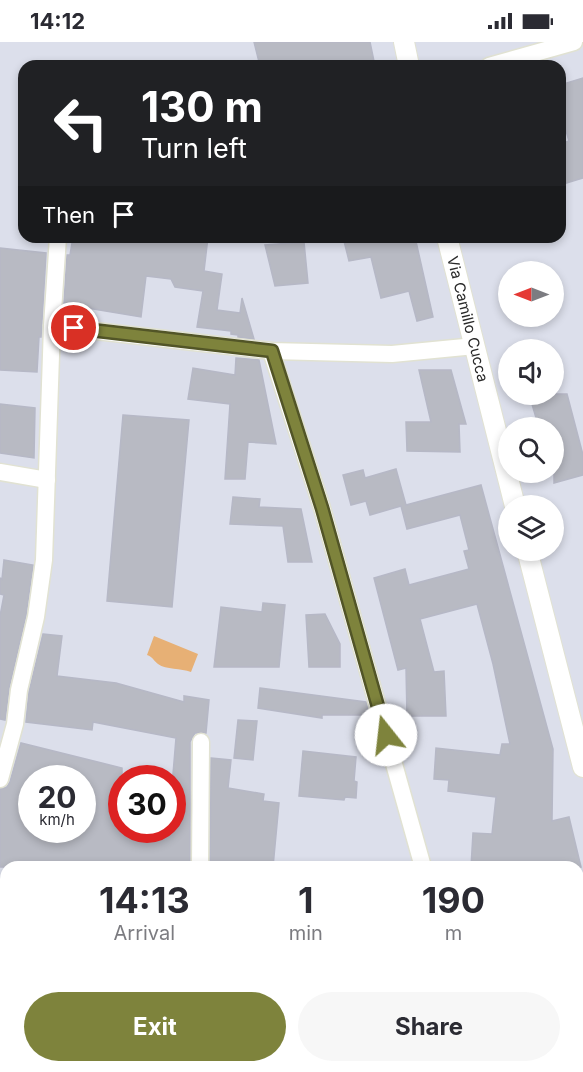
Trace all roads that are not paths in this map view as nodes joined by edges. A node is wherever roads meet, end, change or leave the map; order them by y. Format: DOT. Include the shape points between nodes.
graph roads {
  1 [pos="404,42"];
  2 [pos="574,42"];
  3 [pos="408,60"];
  4 [pos="510,60"];
  5 [pos="58,243"];
  6 [pos="449,243"];
  7 [pos="52,326"];
  8 [pos="475,346"];
  9 [pos="272,351"];
  10 [pos="0,472"];
  11 [pos="47,480"];
  12 [pos="512,495"];
  13 [pos="530,561"];
  14 [pos="578,728"];
  15 [pos="201,742"];
  16 [pos="583,767"];
  17 [pos="0,779"];
  18 [pos="200,861"];
  19 [pos="421,861"];
  1 -- 3 [label="street"];
  2 -- 4 [label="street"];
  5 -- 7 [label="street"];
  6 -- 8 [label="street, Via Camillo Cucca"];
  7 -- 9 [label="street"];
  7 -- 11 [label="street"];
  8 -- 9 [label="street" via="392,354"];
  8 -- 12 [label="street, Via Camillo Cucca"];
  9 -- 19 [label="street" via="322,508"];
  10 -- 11 [label="street"];
  11 -- 17 [label="street" via="44,560 36,616"];
  13 -- 14 [label="street"];
  14 -- 16 [label="street"];
  15 -- 18 [label="street"];
}
